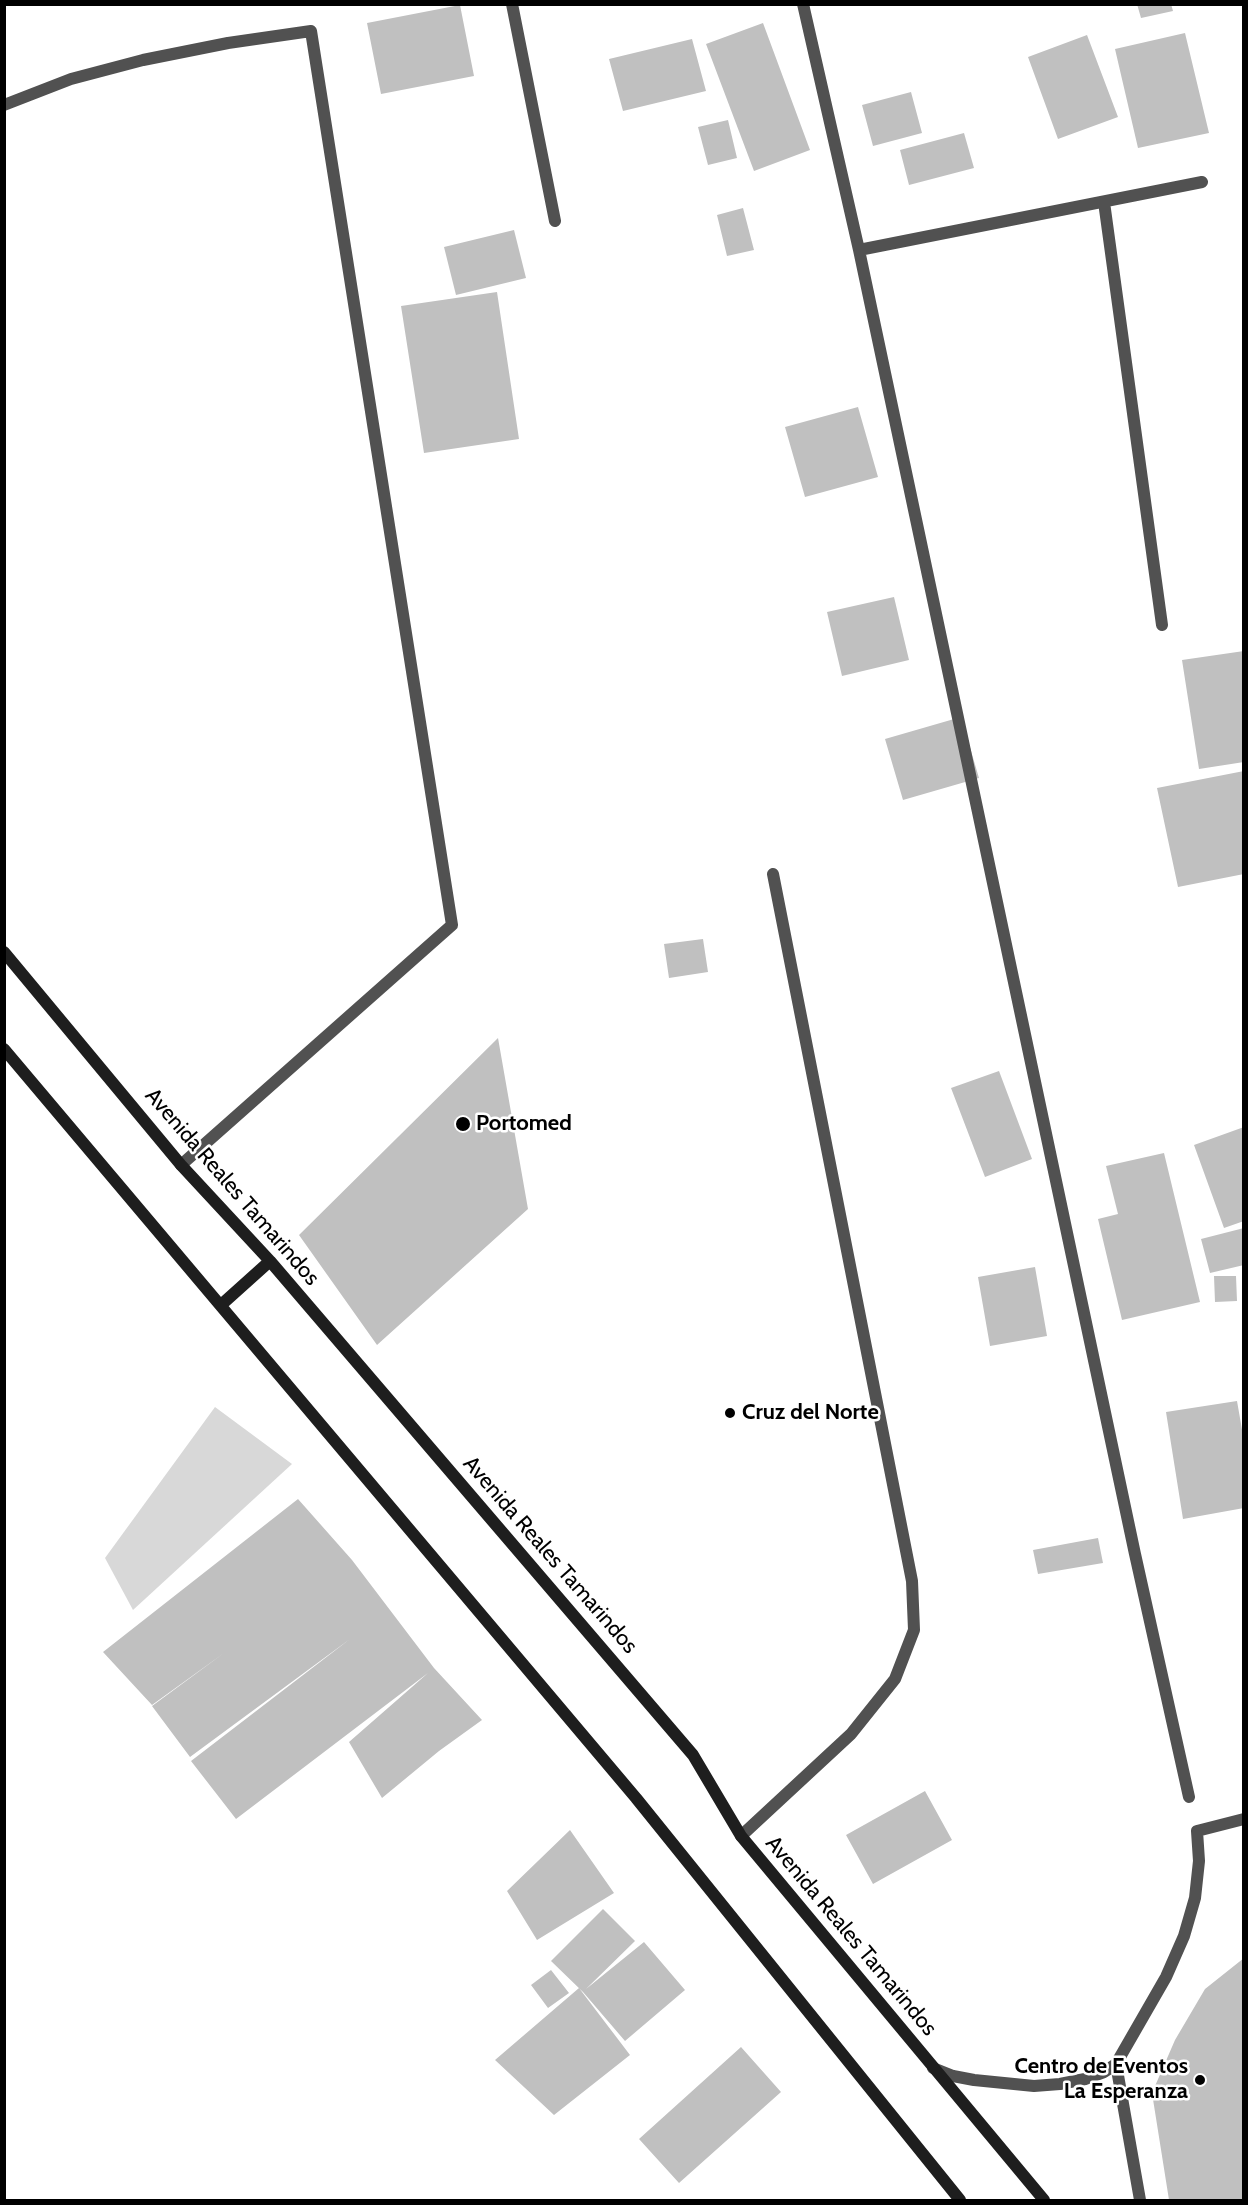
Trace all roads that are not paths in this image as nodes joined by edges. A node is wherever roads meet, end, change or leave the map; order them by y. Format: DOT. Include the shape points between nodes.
graph roads {
  1 [pos="512,4"];
  2 [pos="803,4"];
  3 [pos="4,105"];
  4 [pos="1202,182"];
  5 [pos="1104,202"];
  6 [pos="555,221"];
  7 [pos="859,249"];
  8 [pos="1162,625"];
  9 [pos="773,874"];
  10 [pos="4,952"];
  11 [pos="4,1049"];
  12 [pos="181,1165"];
  13 [pos="270,1261"];
  14 [pos="221,1305"];
  15 [pos="1189,1797"];
  16 [pos="1244,1819"];
  17 [pos="741,1836"];
  18 [pos="1116,2064"];
  19 [pos="933,2068"];
  20 [pos="960,2200"];
  21 [pos="1044,2200"];
  22 [pos="1140,2200"];
  1 -- 6 [label="street"];
  2 -- 7 [label="street"];
  3 -- 12 [label="street" via="71,79 143,60 311,31 452,924"];
  4 -- 5 [label="street"];
  5 -- 7 [label="street"];
  5 -- 8 [label="street"];
  7 -- 15 [label="street"];
  9 -- 17 [label="street" via="912,1581 914,1630 895,1679 851,1734"];
  10 -- 12 [label="main road, Avenida Reales Tamarindos"];
  11 -- 14 [label="main road"];
  12 -- 13 [label="main road, Avenida Reales Tamarindos"];
  13 -- 14 [label="main road"];
  13 -- 17 [label="main road, Avenida Reales Tamarindos" via="693,1755"];
  14 -- 20 [label="main road" via="636,1798"];
  16 -- 18 [label="street" via="1197,1831 1196,1888 1184,1936 1166,1977"];
  17 -- 19 [label="main road, Avenida Reales Tamarindos"];
  18 -- 19 [label="street" via="1085,2079 1034,2086 974,2080"];
  18 -- 22 [label="street"];
  19 -- 21 [label="main road, Avenida Reales Tamarindos"];
}
